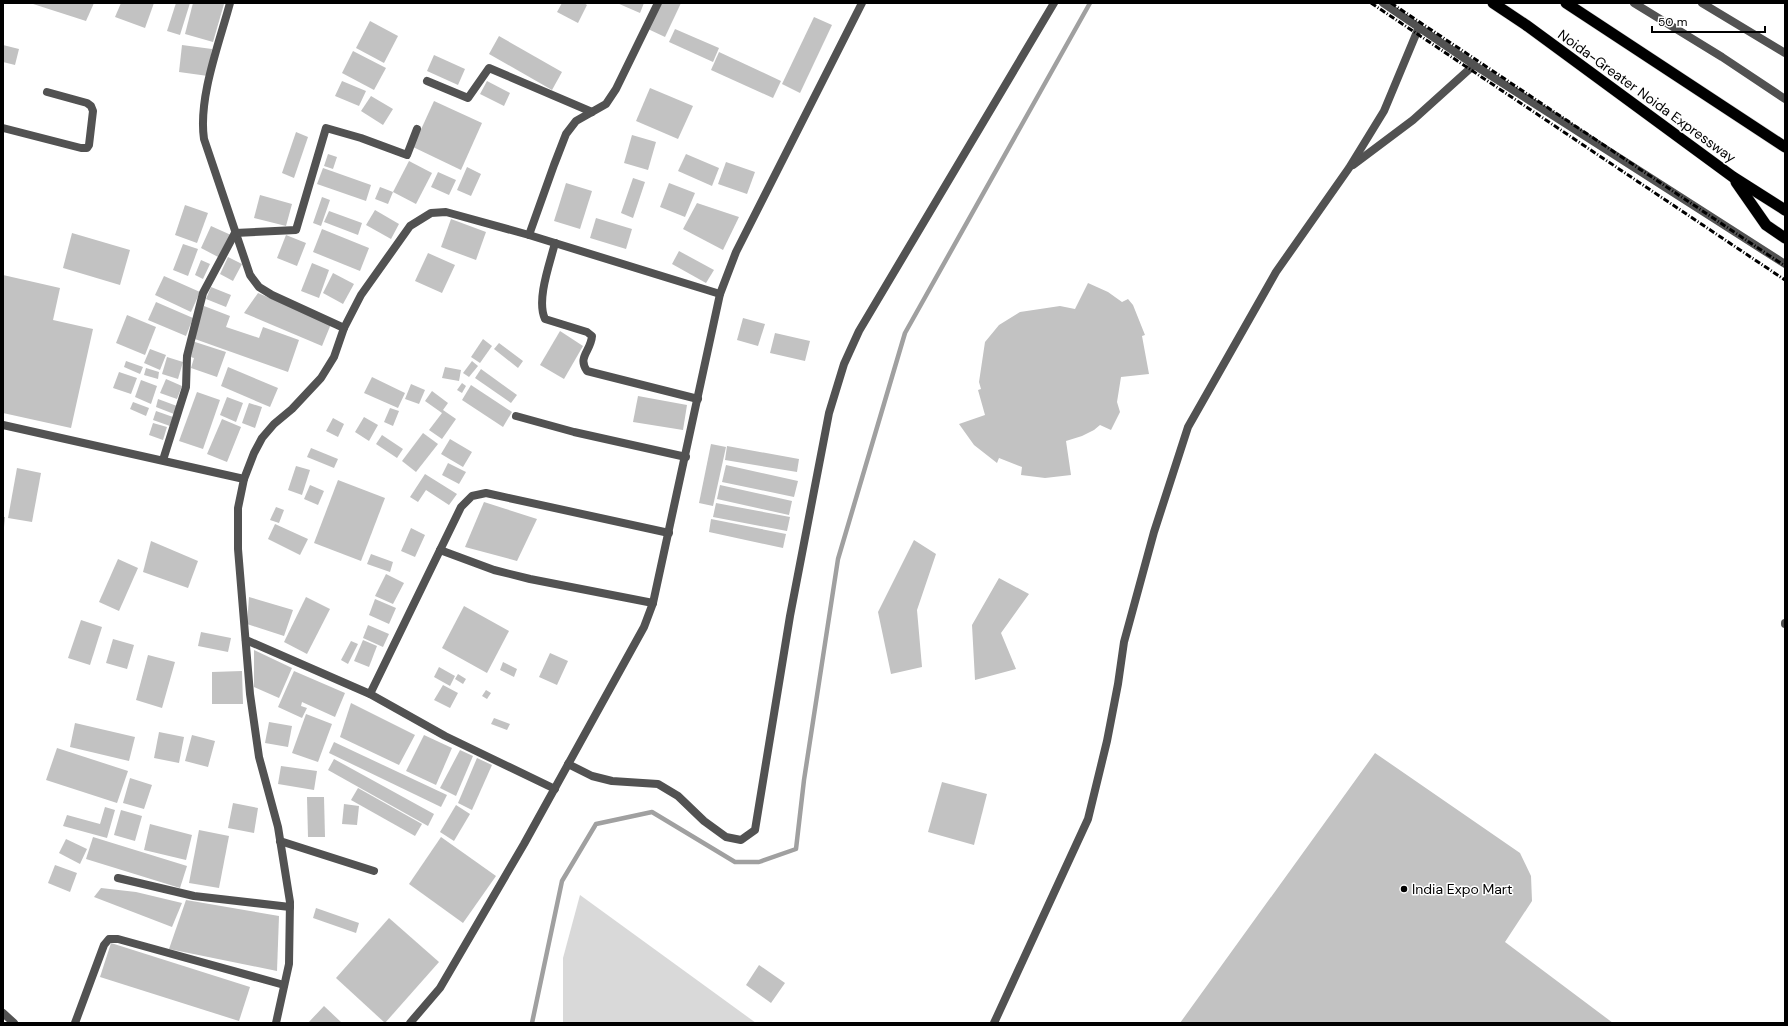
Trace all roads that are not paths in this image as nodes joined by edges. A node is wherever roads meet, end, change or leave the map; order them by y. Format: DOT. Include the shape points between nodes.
graph roads {
  1 [pos="230,3"];
  2 [pos="658,3"];
  3 [pos="862,3"];
  4 [pos="1054,3"];
  5 [pos="1383,3"];
  6 [pos="1493,3"];
  7 [pos="1566,3"];
  8 [pos="1634,3"];
  9 [pos="1702,3"];
  10 [pos="1419,27"];
  11 [pos="1785,53"];
  12 [pos="1474,65"];
  13 [pos="427,81"];
  14 [pos="47,92"];
  15 [pos="1785,99"];
  16 [pos="592,112"];
  17 [pos="3,128"];
  18 [pos="417,129"];
  19 [pos="1785,147"];
  20 [pos="1349,168"];
  21 [pos="1733,178"];
  22 [pos="1785,210"];
  23 [pos="236,232"];
  24 [pos="529,235"];
  25 [pos="1785,238"];
  26 [pos="555,243"];
  27 [pos="1785,264"];
  28 [pos="720,294"];
  29 [pos="344,328"];
  30 [pos="698,399"];
  31 [pos="516,416"];
  32 [pos="3,424"];
  33 [pos="686,457"];
  34 [pos="163,460"];
  35 [pos="244,479"];
  36 [pos="669,533"];
  37 [pos="440,550"];
  38 [pos="653,603"];
  39 [pos="246,640"];
  40 [pos="370,694"];
  41 [pos="568,764"];
  42 [pos="555,789"];
  43 [pos="280,841"];
  44 [pos="374,871"];
  45 [pos="118,878"];
  46 [pos="290,907"];
  47 [pos="284,985"];
  48 [pos="3,1013"];
  49 [pos="14,1023"];
  50 [pos="75,1023"];
  51 [pos="276,1023"];
  52 [pos="410,1023"];
  53 [pos="994,1023"];
  1 -- 23 [label="street" via="208,87 202,126 204,139"];
  2 -- 16 [label="street" via="616,89 606,104"];
  3 -- 28 [label="street" via="736,252"];
  4 -- 41 [label="street" via="859,330 844,364 829,413 790,616 755,830 741,840 726,837 704,821 678,796 658,784 612,781 592,776"];
  5 -- 10 [label="street"];
  6 -- 21 [label="highway, Noida-Greater Noida Expressway"];
  7 -- 19 [label="highway, Noida-Greater Noida Expressway"];
  8 -- 15 [label="street"];
  9 -- 11 [label="street"];
  10 -- 12 [label="street"];
  10 -- 20 [label="street" via="1384,111"];
  12 -- 20 [label="street" via="1413,120"];
  12 -- 27 [label="street"];
  13 -- 16 [label="street" via="468,98 490,68"];
  14 -- 17 [label="street" via="91,106 92,118 87,148"];
  16 -- 24 [label="street" via="576,121 566,134"];
  18 -- 23 [label="street" via="407,155 326,128 296,230"];
  20 -- 53 [label="street" via="1276,272 1188,427 1154,532 1124,642 1108,734 1088,819"];
  21 -- 22 [label="highway, Noida-Greater Noida Expressway"];
  21 -- 25 [label="highway" via="1766,225"];
  23 -- 29 [label="street" via="250,275 259,287"];
  23 -- 34 [label="street" via="203,293 187,356 186,387"];
  24 -- 26 [label="street"];
  24 -- 29 [label="street" via="446,212 431,213 410,226 361,295"];
  26 -- 28 [label="street"];
  26 -- 30 [label="street" via="542,300 542,311 545,319 587,332 592,336 591,345 583,357 583,364 587,370"];
  28 -- 30 [label="street"];
  29 -- 35 [label="street" via="334,357 324,373 262,438"];
  30 -- 33 [label="street"];
  31 -- 33 [label="street"];
  32 -- 34 [label="street"];
  33 -- 36 [label="street"];
  34 -- 35 [label="street"];
  35 -- 39 [label="street" via="238,508 238,549"];
  36 -- 37 [label="street" via="486,493 472,496 461,507"];
  36 -- 38 [label="street"];
  37 -- 38 [label="street" via="494,570 530,579"];
  37 -- 40 [label="street"];
  38 -- 41 [label="street" via="644,627"];
  39 -- 40 [label="street"];
  39 -- 43 [label="street" via="259,757"];
  40 -- 42 [label="street" via="445,736"];
  41 -- 42 [label="street"];
  42 -- 52 [label="street" via="440,988"];
  43 -- 44 [label="street"];
  43 -- 46 [label="street"];
  45 -- 46 [label="street" via="194,896"];
  46 -- 47 [label="street" via="289,964"];
  47 -- 50 [label="street" via="118,939 109,939 104,945"];
  47 -- 51 [label="street"];
  48 -- 49 [label="street"];
}
